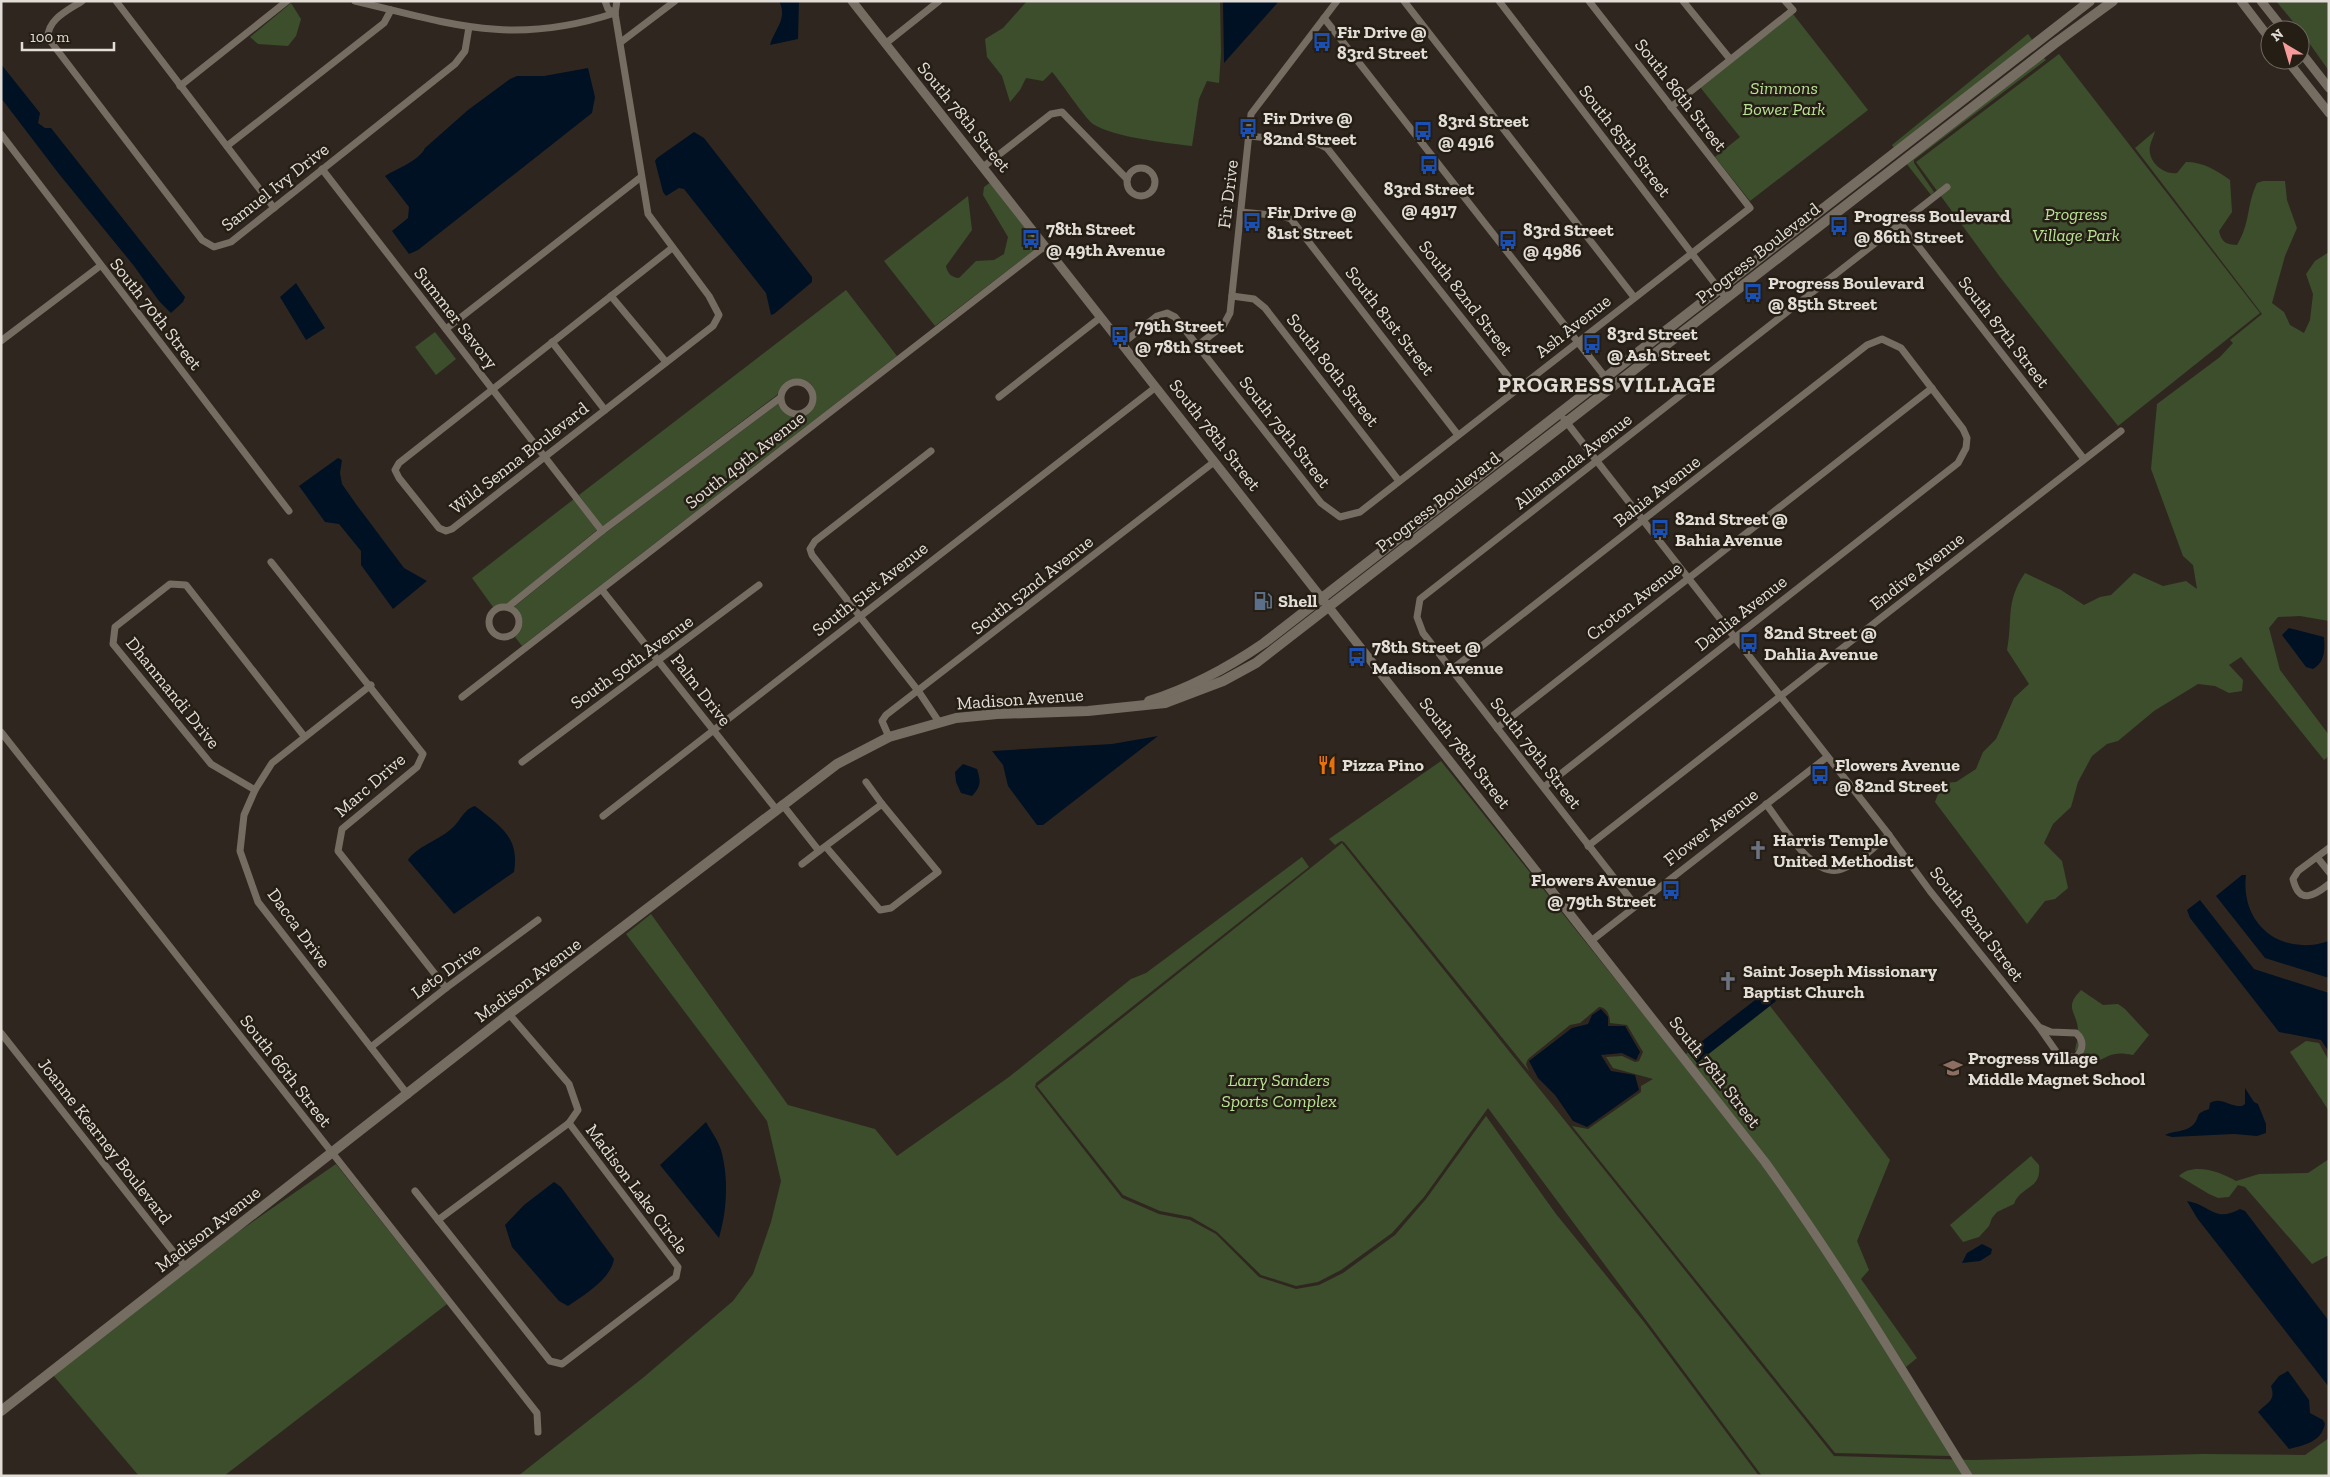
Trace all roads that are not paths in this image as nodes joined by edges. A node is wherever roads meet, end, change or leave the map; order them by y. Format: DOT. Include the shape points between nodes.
graph roads {
  1 [pos="82,1"];
  2 [pos="116,1"];
  3 [pos="287,1"];
  4 [pos="355,1"];
  5 [pos="605,1"];
  6 [pos="617,1"];
  7 [pos="675,1"];
  8 [pos="852,1"];
  9 [pos="939,1"];
  10 [pos="1337,1"];
  11 [pos="1404,1"];
  12 [pos="1499,1"];
  13 [pos="1589,1"];
  14 [pos="1683,1"];
  15 [pos="1785,1"];
  16 [pos="2090,1"];
  17 [pos="2113,1"];
  18 [pos="2241,1"];
  19 [pos="2261,1"];
  20 [pos="391,10"];
  21 [pos="615,12"];
  22 [pos="1324,18"];
  23 [pos="2276,20"];
  24 [pos="2260,26"];
  25 [pos="469,27"];
  26 [pos="621,42"];
  27 [pos="885,44"];
  28 [pos="1730,59"];
  29 [pos="2310,64"];
  30 [pos="2295,70"];
  31 [pos="1986,81"];
  32 [pos="180,86"];
  33 [pos="2329,88"];
  34 [pos="1671,107"];
  35 [pos="2329,113"];
  36 [pos="1,134"];
  37 [pos="1250,136"];
  38 [pos="227,146"];
  39 [pos="1917,150"];
  40 [pos="1893,154"];
  41 [pos="983,167"];
  42 [pos="322,169"];
  43 [pos="641,177"];
  44 [pos="1127,179"];
  45 [pos="1947,187"];
  46 [pos="1842,192"];
  47 [pos="1850,202"];
  48 [pos="274,208"];
  49 [pos="1750,208"];
  50 [pos="1240,212"];
  51 [pos="1901,224"];
  52 [pos="1045,246"];
  53 [pos="672,248"];
  54 [pos="1692,253"];
  55 [pos="100,266"];
  56 [pos="1719,289"];
  57 [pos="611,296"];
  58 [pos="1232,296"];
  59 [pos="1634,297"];
  60 [pos="1726,298"];
  61 [pos="1101,316"];
  62 [pos="446,329"];
  63 [pos="1,341"];
  64 [pos="552,342"];
  65 [pos="1577,342"];
  66 [pos="1123,344"];
  67 [pos="1198,345"];
  68 [pos="666,362"];
  69 [pos="1606,377"];
  70 [pos="1156,387"];
  71 [pos="1613,387"];
  72 [pos="1932,388"];
  73 [pos="492,389"];
  74 [pos="1518,389"];
  75 [pos="999,397"];
  76 [pos="780,398"];
  77 [pos="605,410"];
  78 [pos="1560,413"];
  79 [pos="1567,422"];
  80 [pos="2122,431"];
  81 [pos="1458,435"];
  82 [pos="931,451"];
  83 [pos="546,456"];
  84 [pos="2084,459"];
  85 [pos="1597,461"];
  86 [pos="1214,462"];
  87 [pos="1399,481"];
  88 [pos="1440,506"];
  89 [pos="289,511"];
  90 [pos="1447,516"];
  91 [pos="1340,517"];
  92 [pos="1644,521"];
  93 [pos="602,531"];
  94 [pos="271,562"];
  95 [pos="1688,578"];
  96 [pos="759,585"];
  97 [pos="602,590"];
  98 [pos="1322,598"];
  99 [pos="508,607"];
  100 [pos="1329,607"];
  101 [pos="859,616"];
  102 [pos="1416,617"];
  103 [pos="1735,638"];
  104 [pos="659,662"];
  105 [pos="1451,670"];
  106 [pos="370,686"];
  107 [pos="919,692"];
  108 [pos="462,697"];
  109 [pos="1780,697"];
  110 [pos="1131,706"];
  111 [pos="939,722"];
  112 [pos="1497,728"];
  113 [pos="713,730"];
  114 [pos="1,732"];
  115 [pos="304,736"];
  116 [pos="889,737"];
  117 [pos="1828,757"];
  118 [pos="522,762"];
  119 [pos="866,782"];
  120 [pos="1544,787"];
  121 [pos="255,790"];
  122 [pos="882,804"];
  123 [pos="1766,804"];
  124 [pos="779,807"];
  125 [pos="603,816"];
  126 [pos="1889,835"];
  127 [pos="1588,846"];
  128 [pos="2329,848"];
  129 [pos="823,849"];
  130 [pos="2317,856"];
  131 [pos="802,864"];
  132 [pos="2329,872"];
  133 [pos="2329,884"];
  134 [pos="1636,906"];
  135 [pos="538,920"];
  136 [pos="1591,941"];
  137 [pos="446,988"];
  138 [pos="509,1014"];
  139 [pos="2038,1027"];
  140 [pos="1,1032"];
  141 [pos="372,1047"];
  142 [pos="408,1094"];
  143 [pos="569,1123"];
  144 [pos="331,1152"];
  145 [pos="415,1191"];
  146 [pos="438,1220"];
  147 [pos="186,1268"];
  148 [pos="1,1411"];
  149 [pos="538,1432"];
  150 [pos="1968,1476"];
  1 -- 48 [label="street, Samuel Ivy Drive" via="52,24 47,30 48,38 202,240 214,247 230,242"];
  2 -- 32 [label="street"];
  3 -- 32 [label="street"];
  4 -- 20 [label="street"];
  5 -- 21 [label="street" via="608,9"];
  6 -- 21 [label="street, Wild Senna Boulevard"];
  7 -- 26 [label="street"];
  8 -- 27 [label="street, South 78th Street"];
  9 -- 27 [label="street"];
  10 -- 22 [label="street, Fir Drive"];
  11 -- 59 [label="street"];
  12 -- 54 [label="street, South 85th Street"];
  13 -- 34 [label="street, South 86th Street"];
  14 -- 28 [label="street"];
  15 -- 28 [label="street" via="1792,10"];
  16 -- 31 [label="main road, Progress Boulevard"];
  17 -- 39 [label="main road, Progress Boulevard"];
  18 -- 24 [label="street"];
  19 -- 23 [label="street"];
  20 -- 25 [label="street"];
  20 -- 38 [label="street" via="384,23"];
  21 -- 25 [label="street" via="585,22 540,30 503,31"];
  21 -- 26 [label="street, Wild Senna Boulevard"];
  22 -- 37 [label="street, Fir Drive" via="1257,104 1251,114"];
  22 -- 65 [label="street"];
  25 -- 42 [label="street, Samuel Ivy Drive" via="465,51 455,64"];
  26 -- 43 [label="street, Wild Senna Boulevard"];
  27 -- 41 [label="street, South 78th Street"];
  28 -- 34 [label="street"];
  29 -- 33 [label="street"];
  30 -- 35 [label="street"];
  31 -- 39 [label="main road" via="1976,95 1920,139"];
  31 -- 40 [label="main road, Progress Boulevard"];
  32 -- 38 [label="street"];
  34 -- 49 [label="street, South 86th Street"];
  36 -- 55 [label="street, South 70th Street"];
  37 -- 50 [label="street, Fir Drive"];
  37 -- 74 [label="street, South 82nd Street" via="1319,144 1328,148"];
  38 -- 48 [label="street"];
  39 -- 40 [label="main road" via="1912,147"];
  39 -- 47 [label="main road, Progress Boulevard"];
  40 -- 46 [label="main road, Progress Boulevard"];
  41 -- 44 [label="street" via="1051,114 1062,112"];
  41 -- 52 [label="street, South 78th Street"];
  42 -- 48 [label="street, Samuel Ivy Drive"];
  42 -- 62 [label="street, Summer Savory"];
  43 -- 53 [label="street, Wild Senna Boulevard" via="648,214"];
  43 -- 62 [label="street"];
  44 -- 44 [label="street" via="1132,171 1145,168 1153,174 1154,187 1148,194 1139,196 1128,188"];
  45 -- 51 [label="street, Allamanda Avenue"];
  46 -- 47 [label="main road"];
  46 -- 56 [label="main road, Progress Boulevard"];
  47 -- 60 [label="main road, Progress Boulevard"];
  49 -- 54 [label="street, Ash Avenue"];
  50 -- 58 [label="street, Fir Drive"];
  50 -- 81 [label="street, South 81st Street" via="1291,219"];
  51 -- 84 [label="street, South 87th Street"];
  51 -- 85 [label="street, Allamanda Avenue"];
  52 -- 61 [label="street, South 78th Street"];
  52 -- 97 [label="street, South 49th Avenue"];
  53 -- 57 [label="street, Wild Senna Boulevard"];
  53 -- 68 [label="street, Wild Senna Boulevard" via="709,296 719,315 712,326"];
  54 -- 56 [label="street, South 85th Street"];
  54 -- 59 [label="street, Ash Avenue"];
  55 -- 63 [label="street"];
  55 -- 89 [label="street, South 70th Street"];
  56 -- 60 [label="street, South 85th Street"];
  56 -- 69 [label="main road, Progress Boulevard"];
  57 -- 64 [label="street, Wild Senna Boulevard"];
  57 -- 68 [label="street"];
  58 -- 67 [label="street, Fir Drive" via="1230,314 1222,326"];
  58 -- 87 [label="street, South 80th Street" via="1254,299 1265,308"];
  59 -- 65 [label="street, Ash Avenue"];
  60 -- 71 [label="main road, Progress Boulevard"];
  61 -- 66 [label="street, South 78th Street"];
  61 -- 75 [label="street"];
  62 -- 73 [label="street, Summer Savory"];
  64 -- 73 [label="street, Wild Senna Boulevard"];
  64 -- 77 [label="street"];
  65 -- 69 [label="street"];
  65 -- 74 [label="street, Ash Avenue"];
  66 -- 67 [label="street, South 79th Street" via="1158,316 1167,313 1175,317"];
  66 -- 70 [label="street, South 78th Street"];
  67 -- 91 [label="street, South 79th Street" via="1321,504"];
  68 -- 77 [label="street, Wild Senna Boulevard"];
  69 -- 71 [label="street"];
  69 -- 78 [label="main road, Progress Boulevard"];
  70 -- 86 [label="street, South 78th Street"];
  70 -- 101 [label="street, South 51st Avenue"];
  71 -- 79 [label="main road, Progress Boulevard"];
  72 -- 92 [label="street, Bahia Avenue" via="1901,348 1882,339 1867,345"];
  72 -- 95 [label="street, Croton Avenue"];
  72 -- 103 [label="street, Dahlia Avenue" via="1967,438 1958,463"];
  73 -- 83 [label="street, Summer Savory"];
  73 -- 83 [label="street, Wild Senna Boulevard" via="399,463 396,470 399,478 418,504 439,528 452,529"];
  74 -- 81 [label="street, Ash Avenue"];
  76 -- 76 [label="street" via="788,385 799,382 808,387 812,396 807,410 798,414 788,411"];
  76 -- 93 [label="street"];
  77 -- 83 [label="street, Wild Senna Boulevard"];
  78 -- 79 [label="street, South 82nd Street"];
  78 -- 88 [label="main road, Progress Boulevard"];
  79 -- 85 [label="street, South 82nd Street"];
  79 -- 90 [label="main road, Progress Boulevard"];
  80 -- 84 [label="street, Endive Avenue"];
  81 -- 87 [label="street, Ash Avenue"];
  82 -- 101 [label="street" via="815,541 810,549"];
  83 -- 93 [label="street, Summer Savory"];
  84 -- 109 [label="street, Endive Avenue"];
  85 -- 92 [label="street, South 82nd Street"];
  85 -- 102 [label="street, Allamanda Avenue" via="1420,599"];
  86 -- 98 [label="street, South 78th Street"];
  86 -- 107 [label="street, South 52nd Avenue"];
  87 -- 91 [label="street, Ash Avenue" via="1360,512"];
  88 -- 90 [label="main road"];
  88 -- 98 [label="main road, Progress Boulevard"];
  90 -- 100 [label="main road, Progress Boulevard"];
  92 -- 95 [label="street, South 82nd Street"];
  92 -- 105 [label="street, Bahia Avenue"];
  93 -- 99 [label="street"];
  94 -- 106 [label="street, Marc Drive"];
  95 -- 103 [label="street, South 82nd Street"];
  95 -- 112 [label="street, Croton Avenue"];
  96 -- 104 [label="street, South 50th Avenue"];
  97 -- 104 [label="street, Palm Drive"];
  97 -- 108 [label="street, South 49th Avenue"];
  98 -- 100 [label="street, South 78th Street"];
  98 -- 110 [label="main road, Madison Avenue" via="1235,662 1174,692"];
  99 -- 99 [label="street" via="494,610 489,619 490,629 497,636 512,636 518,628 519,618"];
  100 -- 110 [label="main road, Madison Avenue" via="1238,674 1175,700"];
  100 -- 136 [label="street, South 78th Street"];
  101 -- 107 [label="street"];
  101 -- 113 [label="street, South 51st Avenue"];
  102 -- 105 [label="street, South 79th Street" via="1422,633"];
  103 -- 109 [label="street, South 82nd Street"];
  103 -- 120 [label="street, Dahlia Avenue"];
  104 -- 113 [label="street, Palm Drive"];
  104 -- 118 [label="street, South 50th Avenue"];
  105 -- 112 [label="street, South 79th Street"];
  106 -- 115 [label="street, Dacca Drive"];
  106 -- 137 [label="street, Marc Drive" via="423,754 417,767 342,829 338,851"];
  107 -- 111 [label="street"];
  107 -- 116 [label="street, South 52nd Avenue" via="882,721"];
  109 -- 117 [label="street, South 82nd Street"];
  109 -- 127 [label="street, Endive Avenue"];
  110 -- 111 [label="main road, Madison Avenue" via="974,716"];
  111 -- 116 [label="main road, Madison Avenue"];
  112 -- 120 [label="street, South 79th Street"];
  113 -- 124 [label="street, Palm Drive"];
  113 -- 125 [label="street, South 51st Avenue"];
  114 -- 144 [label="street, South 66th Street"];
  115 -- 121 [label="street, Dacca Drive" via="272,763"];
  115 -- 121 [label="street, Dhanmandi Drive" via="186,585 170,584 115,627 112,644 211,764"];
  116 -- 124 [label="main road, Madison Avenue" via="837,764"];
  117 -- 123 [label="street, Flower Avenue"];
  117 -- 126 [label="street, South 82nd Street"];
  119 -- 122 [label="street"];
  120 -- 127 [label="street, South 79th Street"];
  121 -- 141 [label="street, Dacca Drive" via="244,815 240,851 258,902"];
  122 -- 129 [label="street"];
  122 -- 129 [label="street, Palm Drive" via="938,872 895,906 886,910 877,908"];
  123 -- 126 [label="street" via="1812,863 1825,870 1848,866"];
  123 -- 134 [label="street, Flower Avenue"];
  124 -- 129 [label="street, Palm Drive"];
  124 -- 138 [label="main road, Madison Avenue"];
  126 -- 139 [label="street, South 82nd Street"];
  127 -- 134 [label="street, South 79th Street"];
  128 -- 130 [label="street"];
  129 -- 131 [label="street"];
  130 -- 132 [label="street"];
  130 -- 133 [label="street" via="2298,871 2293,879 2295,887 2309,897"];
  134 -- 136 [label="street, Flower Avenue"];
  135 -- 137 [label="street, Leto Drive"];
  136 -- 150 [label="street, South 78th Street" via="1803,1214 1891,1349"];
  137 -- 141 [label="street, Leto Drive"];
  138 -- 142 [label="main road, Madison Avenue"];
  138 -- 143 [label="street, Madison Lake Circle" via="570,1084 578,1110"];
  139 -- 139 [label="street, South 82nd Street" via="2051,1032 2076,1033 2083,1044 2079,1054 2071,1058 2060,1057"];
  140 -- 147 [label="street, Joanne Kearney Boulevard"];
  141 -- 142 [label="street, Dacca Drive"];
  142 -- 144 [label="main road, Madison Avenue"];
  143 -- 146 [label="street"];
  143 -- 146 [label="street, Madison Lake Circle" via="678,1267 676,1277 562,1364 550,1361"];
  144 -- 147 [label="main road, Madison Avenue"];
  144 -- 149 [label="street, South 66th Street" via="536,1411"];
  145 -- 146 [label="street, Madison Lake Circle"];
  147 -- 148 [label="main road, Madison Avenue"];
}
